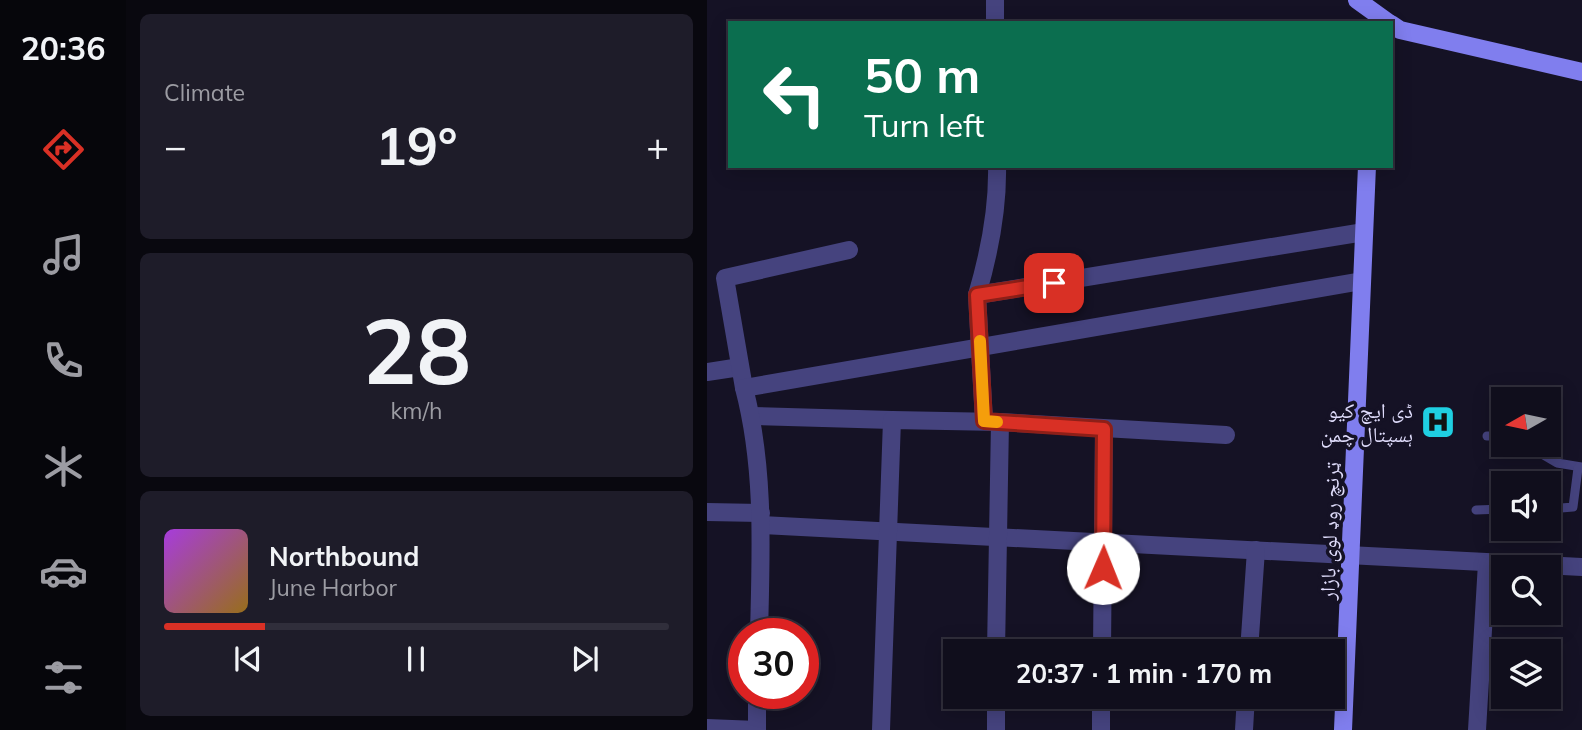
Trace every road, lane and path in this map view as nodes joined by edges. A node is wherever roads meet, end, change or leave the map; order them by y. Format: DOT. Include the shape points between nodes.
graph roads {
  1 [pos="995,0"];
  2 [pos="1357,0"];
  3 [pos="1373,11"];
  4 [pos="995,21"];
  5 [pos="1393,25"];
  6 [pos="1582,72"];
  7 [pos="997,168"];
  8 [pos="1367,168"];
  9 [pos="1364,232"];
  10 [pos="849,250"];
  11 [pos="1362,281"];
  12 [pos="977,295"];
  13 [pos="980,349"];
  14 [pos="740,367"];
  15 [pos="707,372"];
  16 [pos="744,388"];
  17 [pos="751,416"];
  18 [pos="892,420"];
  19 [pos="992,421"];
  20 [pos="1104,429"];
  21 [pos="1226,435"];
  22 [pos="1487,436"];
  23 [pos="1491,436"];
  24 [pos="1545,457"];
  25 [pos="1580,468"];
  26 [pos="1561,508"];
  27 [pos="1491,509"];
  28 [pos="1476,510"];
  29 [pos="707,512"];
  30 [pos="761,519"];
  31 [pos="888,530"];
  32 [pos="996,535"];
  33 [pos="1104,540"];
  34 [pos="1256,551"];
  35 [pos="1350,557"];
  36 [pos="1487,563"];
  37 [pos="1582,567"];
  38 [pos="759,618"];
  39 [pos="996,639"];
  40 [pos="1102,639"];
  41 [pos="1250,639"];
  42 [pos="757,709"];
  43 [pos="996,709"];
  44 [pos="1101,709"];
  45 [pos="1245,709"];
  46 [pos="707,728"];
  47 [pos="881,730"];
  48 [pos="996,730"];
  49 [pos="1101,730"];
  50 [pos="1244,730"];
  51 [pos="1343,730"];
  52 [pos="1477,730"];
  1 -- 4 [label="street"];
  2 -- 3 [label="street"];
  5 -- 6 [label="street"];
  7 -- 12 [label="street" via="985,269"];
  8 -- 9 [label="street, ټرنچ روډ لوی بازار"];
  9 -- 11 [label="street, ټرنچ روډ لوی بازار"];
  9 -- 12 [label="street"];
  10 -- 14 [label="street" via="725,278"];
  11 -- 13 [label="street"];
  11 -- 35 [label="street, ټرنچ روډ لوی بازار"];
  12 -- 13 [label="street"];
  13 -- 16 [label="street"];
  13 -- 19 [label="street"];
  14 -- 15 [label="street"];
  14 -- 16 [label="street"];
  16 -- 17 [label="street"];
  17 -- 18 [label="street"];
  17 -- 30 [label="street"];
  18 -- 19 [label="street"];
  18 -- 31 [label="street"];
  19 -- 20 [label="street"];
  19 -- 32 [label="street"];
  20 -- 21 [label="street"];
  20 -- 33 [label="street"];
  22 -- 23 [label="lane"];
  24 -- 25 [label="lane"];
  25 -- 26 [label="lane" via="1573,507"];
  27 -- 28 [label="lane"];
  29 -- 30 [label="street"];
  30 -- 31 [label="street"];
  30 -- 38 [label="street"];
  31 -- 32 [label="street"];
  31 -- 47 [label="street"];
  32 -- 33 [label="street"];
  32 -- 39 [label="street"];
  33 -- 34 [label="street"];
  33 -- 40 [label="street"];
  34 -- 35 [label="street"];
  34 -- 41 [label="street"];
  35 -- 36 [label="street"];
  35 -- 51 [label="street, ټرنچ روډ لوی بازار"];
  36 -- 37 [label="street"];
  36 -- 52 [label="street"];
  42 -- 46 [label="street" via="757,730"];
  43 -- 48 [label="street"];
  44 -- 49 [label="street"];
  45 -- 50 [label="street"];
}
